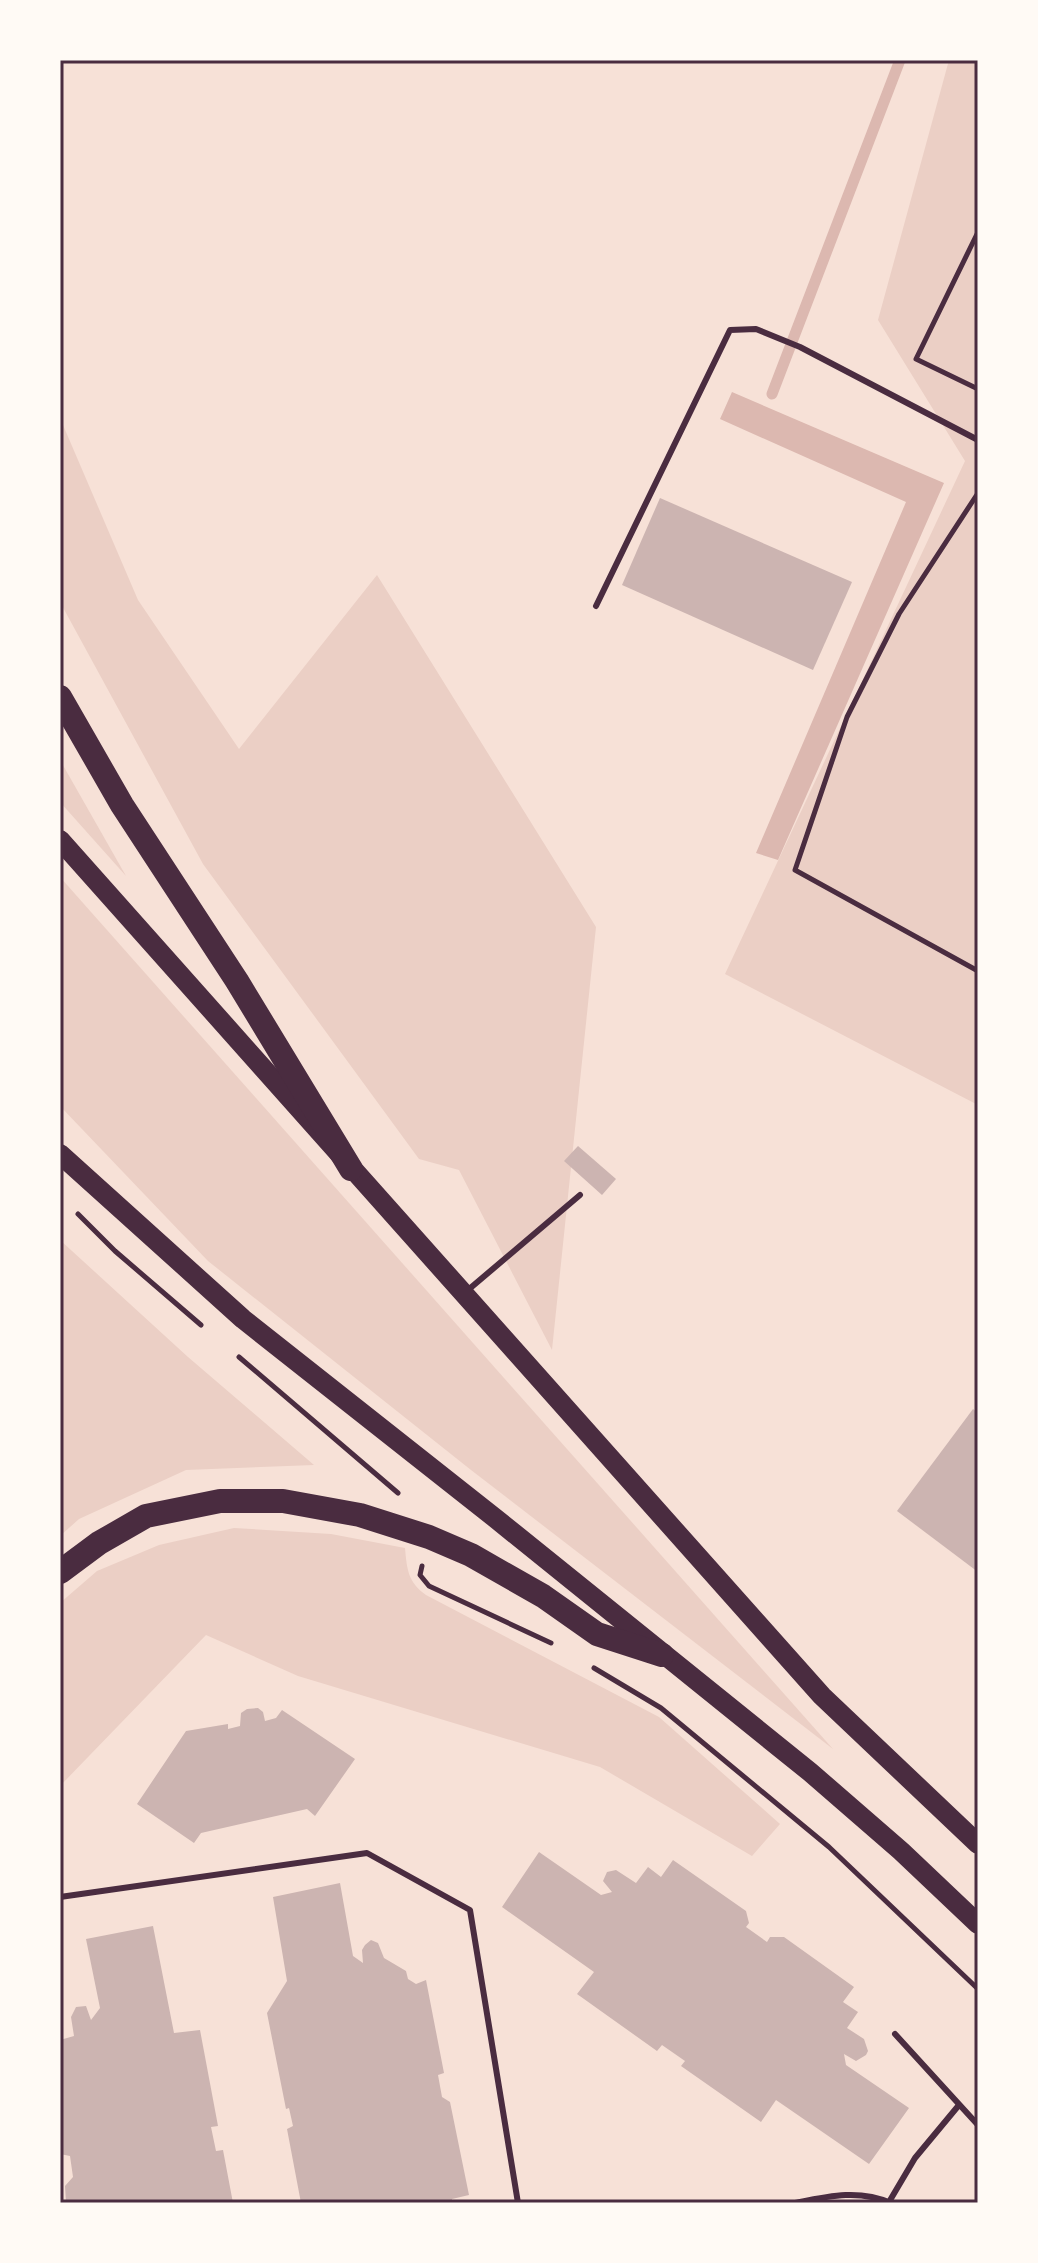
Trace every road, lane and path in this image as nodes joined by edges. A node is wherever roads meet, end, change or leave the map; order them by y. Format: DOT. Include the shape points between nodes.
graph roads {
  1 [pos="978,232"];
  2 [pos="978,389"];
  3 [pos="978,440"];
  4 [pos="978,493"];
  5 [pos="596,606"];
  6 [pos="60,697"];
  7 [pos="60,840"];
  8 [pos="978,971"];
  9 [pos="60,1154"];
  10 [pos="351,1169"];
  11 [pos="580,1195"];
  12 [pos="462,1295"];
  13 [pos="60,1572"];
  14 [pos="662,1655"];
  15 [pos="978,1844"];
  16 [pos="60,1897"];
  17 [pos="978,1924"];
  18 [pos="895,2034"];
  19 [pos="959,2105"];
  20 [pos="978,2125"];
  21 [pos="518,2203"];
  22 [pos="795,2203"];
  23 [pos="890,2203"];
  1 -- 2 [label="path" via="916,359"];
  3 -- 5 [label="lane" via="800,347 756,329 730,330"];
  4 -- 8 [label="path" via="899,614 847,717 795,870"];
  6 -- 10 [label="highway"];
  7 -- 10 [label="main road"];
  9 -- 14 [label="main road" via="243,1319"];
  10 -- 12 [label="main road"];
  11 -- 12 [label="lane"];
  12 -- 15 [label="main road" via="822,1696"];
  13 -- 14 [label="highway" via="146,1516 220,1501 283,1501 360,1515 429,1537 543,1596 597,1634"];
  14 -- 17 [label="main road" via="810,1772"];
  16 -- 21 [label="lane" via="367,1853 470,1910"];
  18 -- 19 [label="lane"];
  19 -- 20 [label="lane"];
  19 -- 23 [label="lane" via="915,2158"];
  22 -- 23 [label="lane" via="840,2194"];
}
